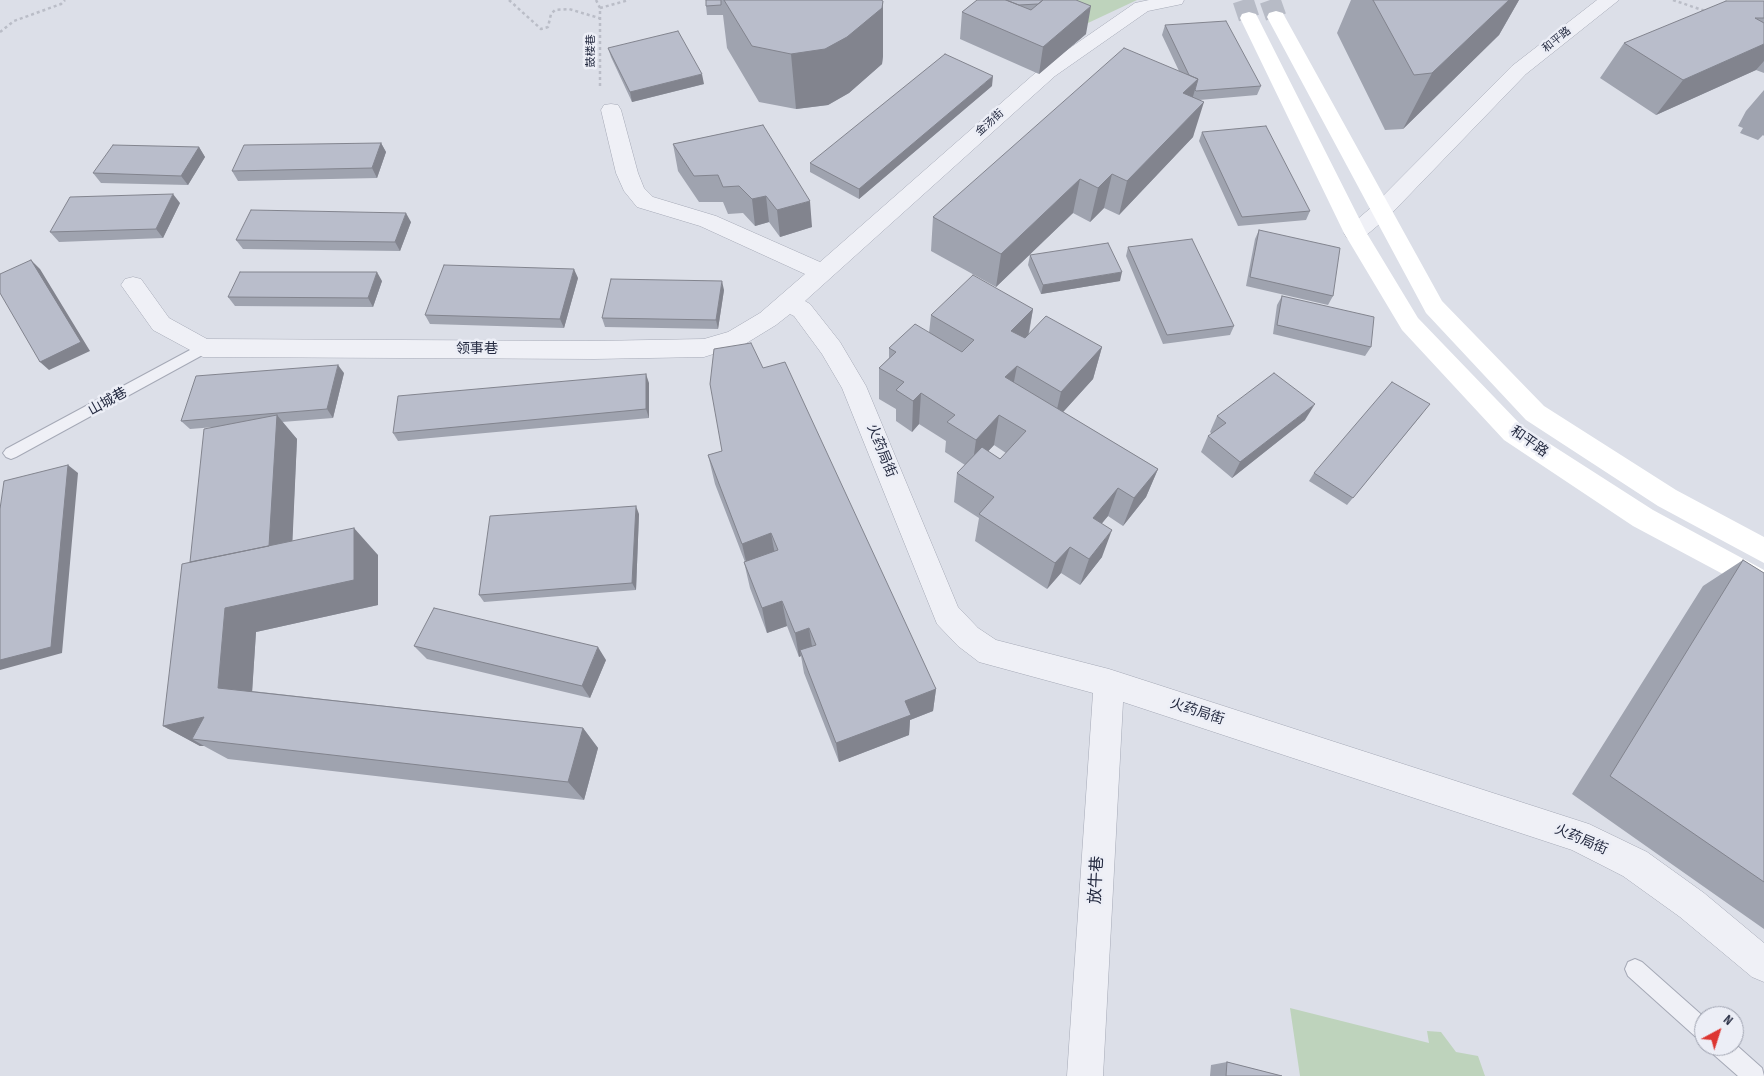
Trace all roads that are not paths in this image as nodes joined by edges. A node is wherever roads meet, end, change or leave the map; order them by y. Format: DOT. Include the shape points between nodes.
graph roads {
  1 [pos="1175,0"];
  2 [pos="1610,0"];
  3 [pos="1276,17"];
  4 [pos="1249,18"];
  5 [pos="611,110"];
  6 [pos="1381,211"];
  7 [pos="1355,233"];
  8 [pos="821,272"];
  9 [pos="133,285"];
  10 [pos="789,302"];
  11 [pos="203,348"];
  12 [pos="11,453"];
  13 [pos="1764,551"];
  14 [pos="1764,584"];
  15 [pos="1109,683"];
  16 [pos="1764,965"];
  17 [pos="1635,969"];
  18 [pos="1694,1022"];
  19 [pos="1731,1056"];
  20 [pos="1085,1076"];
  21 [pos="1754,1076"];
  1 -- 8 [label="street, 金汤街" via="1142,7 1048,72"];
  2 -- 6 [label="street, 和平路" via="1519,70"];
  3 -- 6 [label="main road, 和平路"];
  4 -- 7 [label="main road, 和平路"];
  5 -- 8 [label="street" via="635,192 645,202 708,221"];
  6 -- 7 [label="street, 和平路"];
  6 -- 13 [label="main road, 和平路" via="1434,307 1535,413 1667,498"];
  7 -- 14 [label="main road, 和平路" via="1410,324 1513,433 1643,518"];
  8 -- 10 [label="street, 领事巷"];
  9 -- 11 [label="street, 领事巷" via="161,324"];
  10 -- 11 [label="street, 领事巷" via="736,338 704,348"];
  10 -- 15 [label="street, 火药局街" via="802,310 814,325 854,386 947,615 968,638 989,652"];
  11 -- 12 [label="lane, 山城巷"];
  15 -- 16 [label="street, 火药局街" via="1577,836 1634,864 1692,905"];
  15 -- 20 [label="street, 放牛巷"];
  17 -- 18 [label="lane"];
  19 -- 21 [label="lane"];
}
